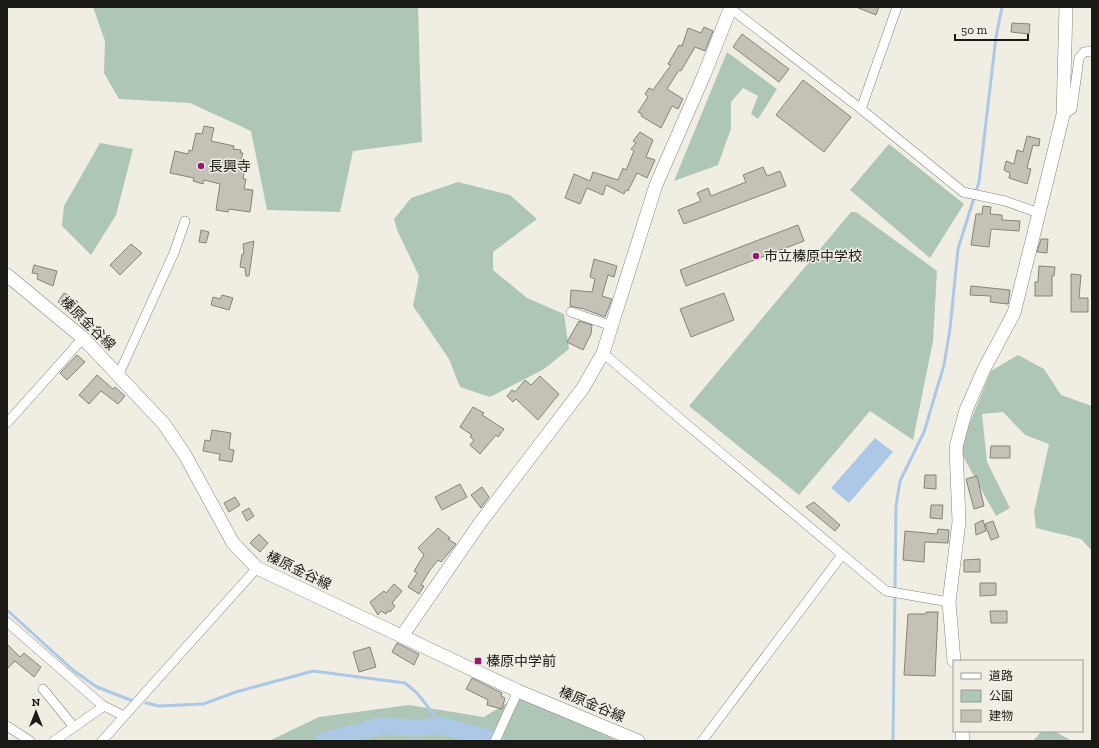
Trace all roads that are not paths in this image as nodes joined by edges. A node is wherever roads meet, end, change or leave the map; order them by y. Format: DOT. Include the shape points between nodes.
graph roads {
  1 [pos="897,7"];
  2 [pos="1066,7"];
  3 [pos="730,8"];
  4 [pos="1092,51"];
  5 [pos="861,109"];
  6 [pos="1063,115"];
  7 [pos="1039,214"];
  8 [pos="185,221"];
  9 [pos="7,275"];
  10 [pos="571,312"];
  11 [pos="612,326"];
  12 [pos="83,338"];
  13 [pos="603,352"];
  14 [pos="118,376"];
  15 [pos="7,423"];
  16 [pos="842,555"];
  17 [pos="257,568"];
  18 [pos="949,602"];
  19 [pos="7,622"];
  20 [pos="402,636"];
  21 [pos="954,660"];
  22 [pos="43,689"];
  23 [pos="518,690"];
  24 [pos="104,706"];
  25 [pos="124,716"];
  26 [pos="7,726"];
  27 [pos="74,727"];
  28 [pos="30,741"];
  29 [pos="54,741"];
  30 [pos="102,741"];
  31 [pos="495,741"];
  32 [pos="638,741"];
  33 [pos="702,741"];
  1 -- 5 [label="street"];
  2 -- 6 [label="street"];
  3 -- 5 [label="street"];
  3 -- 11 [label="street" via="656,185"];
  4 -- 6 [label="street" via="1084,52 1079,58 1072,109"];
  5 -- 7 [label="street" via="963,192 1005,201"];
  6 -- 7 [label="street"];
  7 -- 18 [label="street" via="1014,313 984,369 966,410 956,447 958,522"];
  8 -- 14 [label="street" via="174,254"];
  9 -- 12 [label="street, 榛原金谷線"];
  10 -- 11 [label="street"];
  11 -- 13 [label="street"];
  12 -- 14 [label="street, 榛原金谷線"];
  12 -- 15 [label="street"];
  13 -- 16 [label="street"];
  13 -- 20 [label="street" via="583,388 502,492"];
  14 -- 17 [label="street, 榛原金谷線" via="176,440 226,533"];
  16 -- 18 [label="street" via="889,591"];
  16 -- 33 [label="street"];
  17 -- 20 [label="street, 榛原金谷線"];
  17 -- 25 [label="street"];
  18 -- 21 [label="street"];
  19 -- 24 [label="street"];
  20 -- 23 [label="street, 榛原金谷線"];
  22 -- 27 [label="street"];
  23 -- 31 [label="street"];
  23 -- 32 [label="street, 榛原金谷線"];
  24 -- 25 [label="street"];
  24 -- 27 [label="street"];
  25 -- 30 [label="street"];
  26 -- 28 [label="street"];
  27 -- 29 [label="street"];
}
